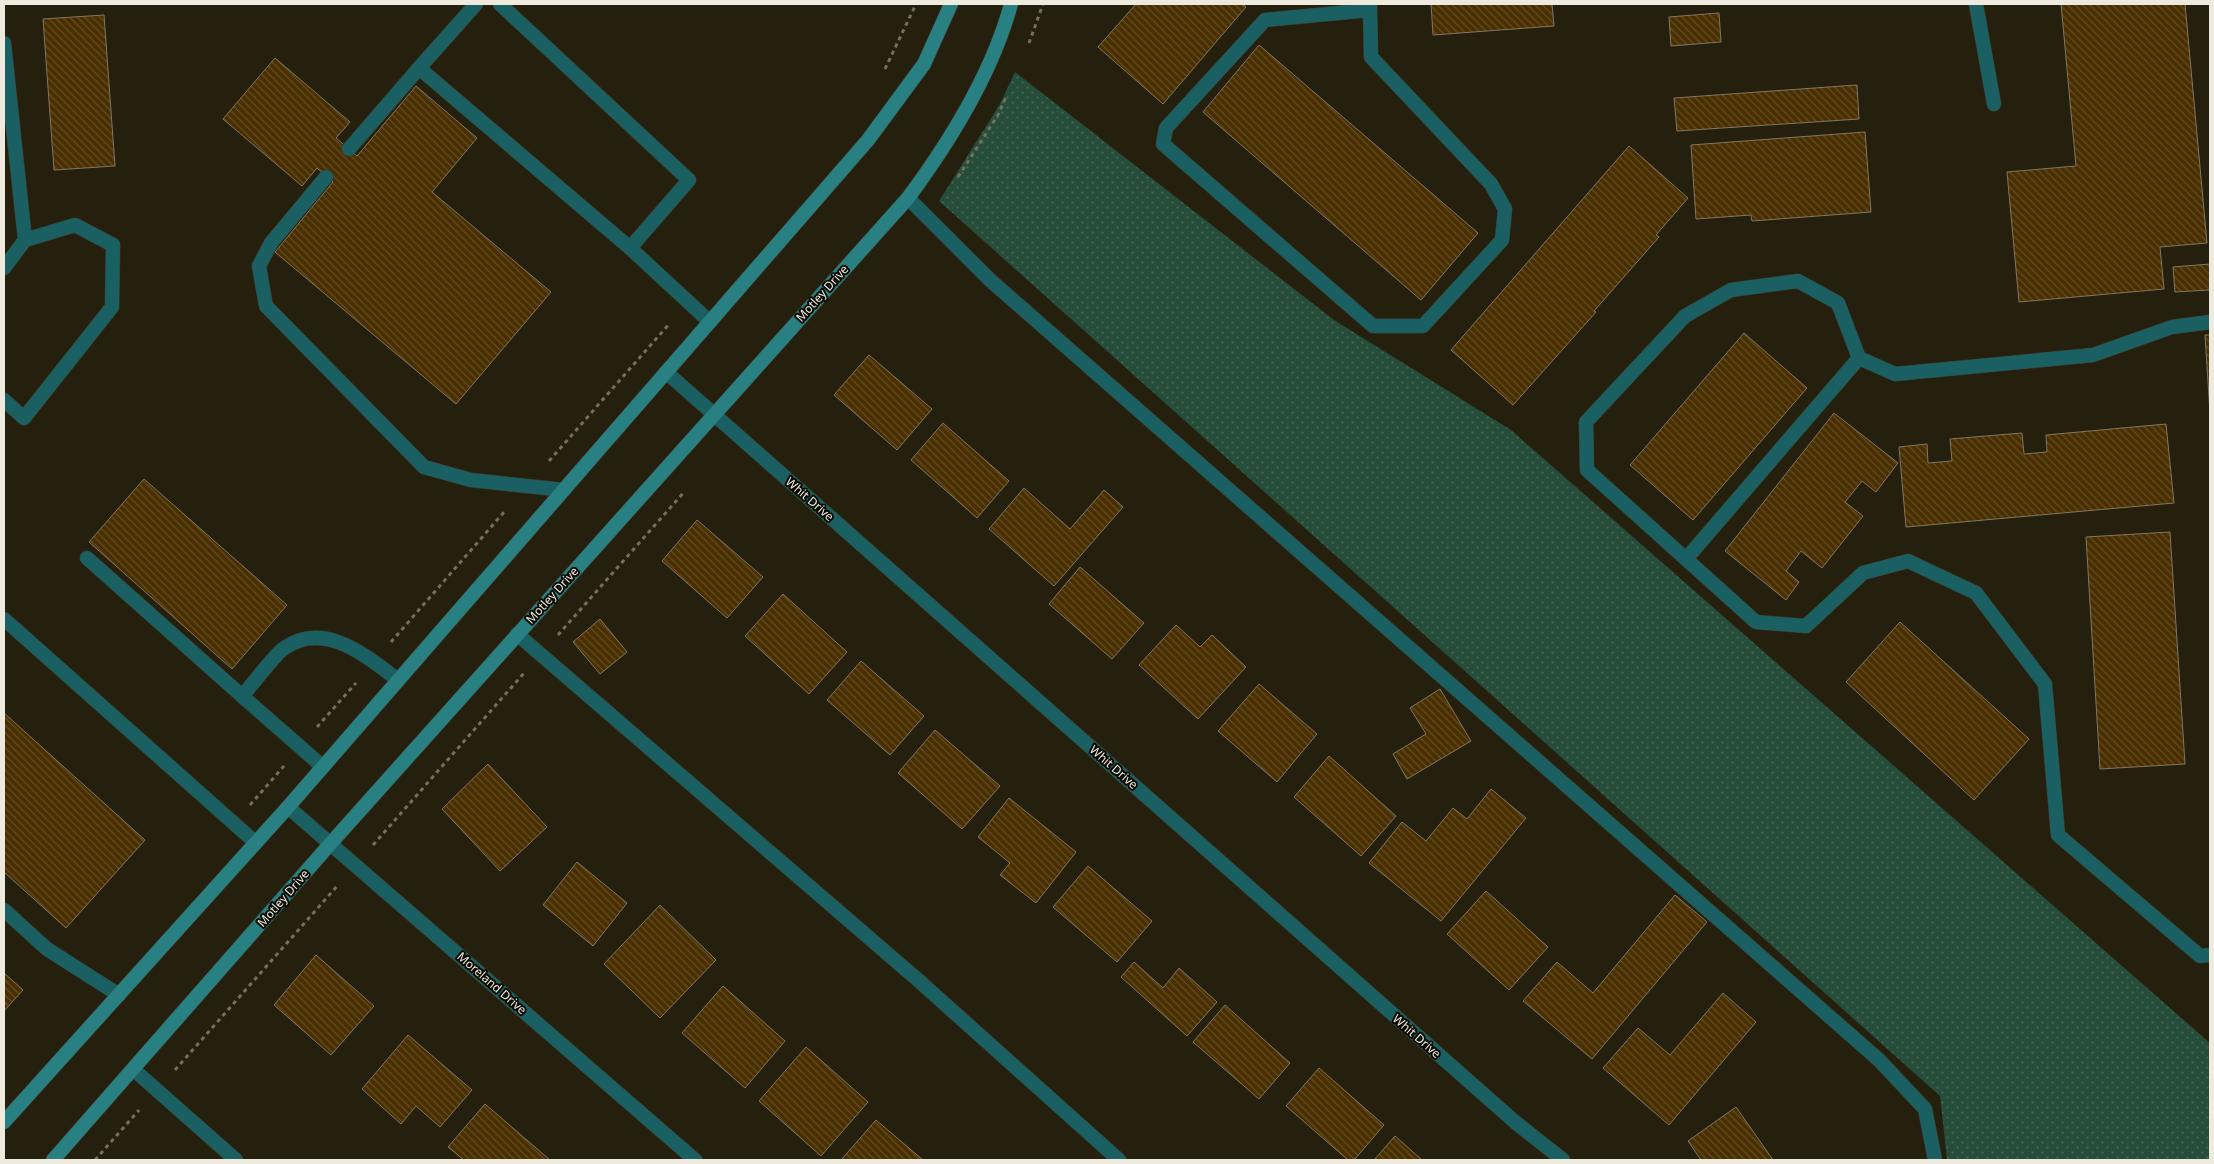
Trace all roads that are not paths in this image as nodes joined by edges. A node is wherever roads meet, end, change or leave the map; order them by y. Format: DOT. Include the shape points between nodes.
graph roads {
  1 [pos="476,4"];
  2 [pos="500,4"];
  3 [pos="950,4"];
  4 [pos="1011,4"];
  5 [pos="1976,4"];
  6 [pos="1370,7"];
  7 [pos="4,42"];
  8 [pos="419,68"];
  9 [pos="1994,104"];
  10 [pos="349,149"];
  11 [pos="326,177"];
  12 [pos="908,198"];
  13 [pos="25,240"];
  14 [pos="630,248"];
  15 [pos="4,268"];
  16 [pos="710,322"];
  17 [pos="2210,322"];
  18 [pos="1860,358"];
  19 [pos="666,372"];
  20 [pos="4,400"];
  21 [pos="714,414"];
  22 [pos="564,490"];
  23 [pos="87,558"];
  24 [pos="1686,559"];
  25 [pos="4,619"];
  26 [pos="517,634"];
  27 [pos="398,680"];
  28 [pos="242,696"];
  29 [pos="322,767"];
  30 [pos="288,807"];
  31 [pos="256,843"];
  32 [pos="331,843"];
  33 [pos="4,910"];
  34 [pos="2210,955"];
  35 [pos="119,994"];
  36 [pos="133,1069"];
  37 [pos="4,1122"];
  38 [pos="53,1160"];
  39 [pos="236,1160"];
  40 [pos="695,1160"];
  41 [pos="1119,1160"];
  42 [pos="1564,1160"];
  43 [pos="1935,1160"];
  1 -- 8 [label="street"];
  2 -- 14 [label="street" via="689,180"];
  3 -- 16 [label="main road" via="924,64 868,140"];
  4 -- 12 [label="main road, Motley Drive" via="982,80 937,160"];
  5 -- 9 [label="street"];
  6 -- 6 [label="street" via="1371,58 1491,184 1505,210 1502,240 1423,326 1373,326 1163,144 1166,128 1265,20"];
  7 -- 13 [label="street"];
  8 -- 10 [label="street"];
  8 -- 14 [label="street"];
  11 -- 22 [label="street" via="271,243 259,266 266,306 424,467 471,480"];
  12 -- 21 [label="main road, Motley Drive"];
  12 -- 43 [label="street" via="990,280 1879,1060 1925,1109"];
  13 -- 15 [label="street"];
  13 -- 20 [label="street" via="75,225 113,245 112,307 24,418"];
  14 -- 16 [label="street"];
  16 -- 19 [label="main road"];
  17 -- 18 [label="street" via="2172,327 2093,356 1895,374"];
  18 -- 24 [label="street"];
  18 -- 24 [label="street" via="1838,303 1798,281 1731,290 1685,316 1586,422 1587,470"];
  19 -- 21 [label="street, Whit Drive"];
  19 -- 22 [label="main road"];
  21 -- 26 [label="main road, Motley Drive"];
  21 -- 42 [label="street, Whit Drive" via="1514,1122"];
  22 -- 27 [label="main road"];
  23 -- 28 [label="street"];
  24 -- 34 [label="street" via="1756,622 1806,626 1863,573 1908,561 1976,593 2046,684 2058,835 2200,956"];
  25 -- 31 [label="street"];
  26 -- 32 [label="main road, Motley Drive"];
  26 -- 41 [label="street" via="918,980"];
  27 -- 28 [label="street" via="340,642 318,638 283,649"];
  27 -- 29 [label="main road"];
  28 -- 29 [label="street"];
  29 -- 30 [label="main road"];
  30 -- 31 [label="main road"];
  30 -- 32 [label="street, Moreland Drive"];
  31 -- 35 [label="main road"];
  32 -- 36 [label="main road, Motley Drive"];
  32 -- 40 [label="street, Moreland Drive"];
  33 -- 35 [label="street" via="47,949"];
  35 -- 37 [label="main road"];
  36 -- 38 [label="main road, Motley Drive"];
  36 -- 39 [label="street"];
}
